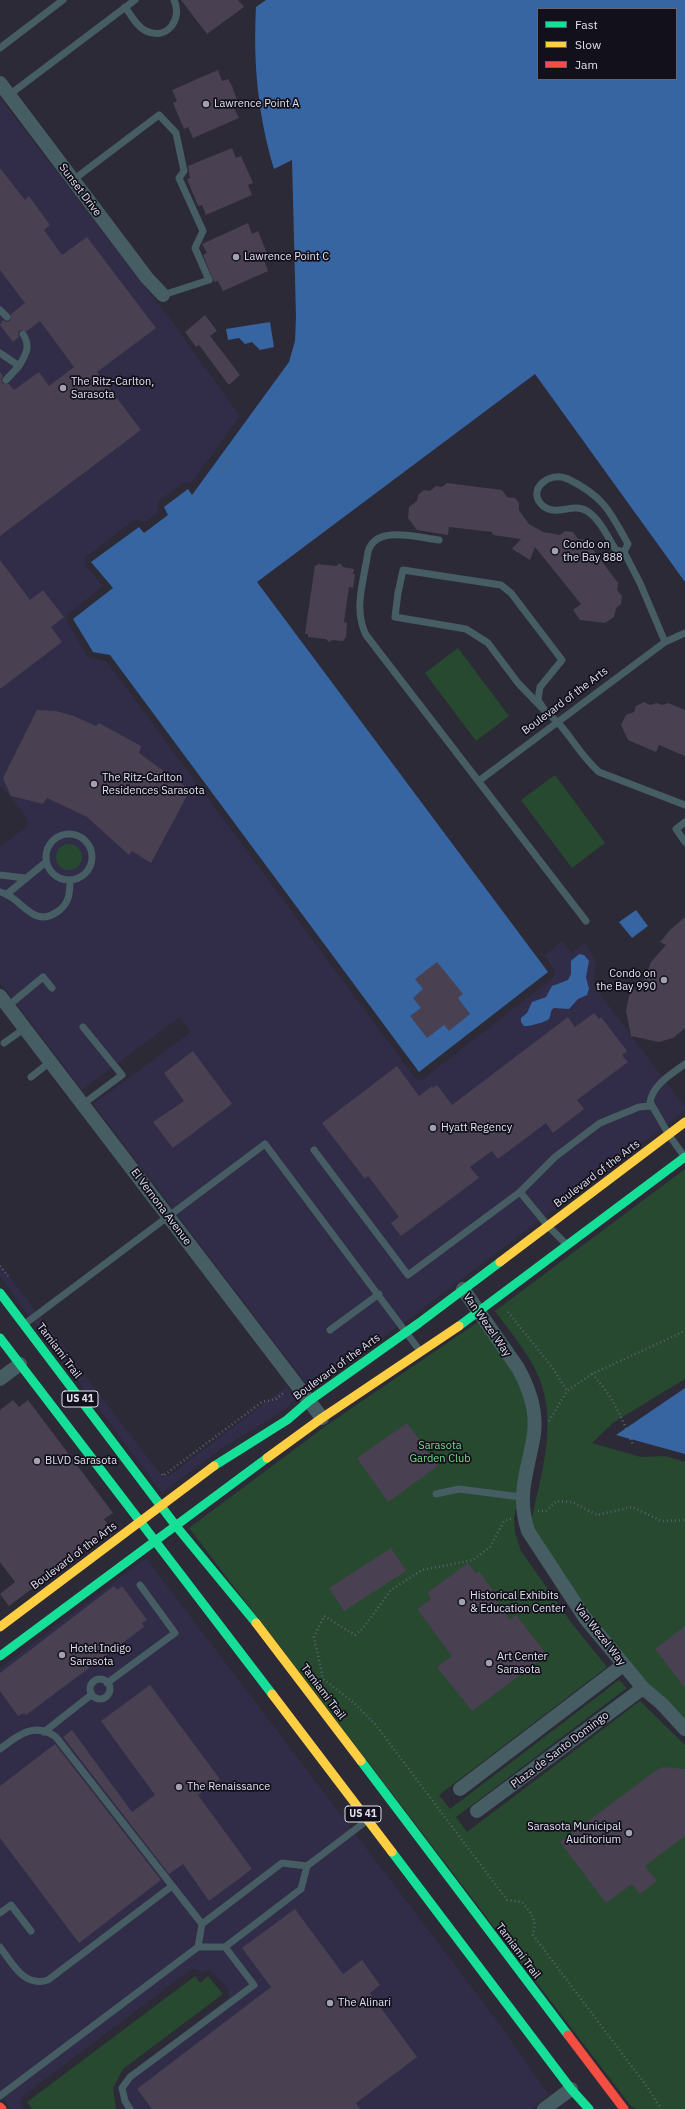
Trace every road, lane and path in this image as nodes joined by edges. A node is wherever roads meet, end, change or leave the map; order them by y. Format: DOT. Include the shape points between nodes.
graph roads {
  1 [pos="63,0"];
  2 [pos="135,0"];
  3 [pos="174,0"];
  4 [pos="125,7"];
  5 [pos="0,48"];
  6 [pos="0,83"];
  7 [pos="9,95"];
  8 [pos="73,180"];
  9 [pos="163,295"];
  10 [pos="0,310"];
  11 [pos="7,317"];
  12 [pos="23,334"];
  13 [pos="0,353"];
  14 [pos="19,366"];
  15 [pos="6,380"];
  16 [pos="222,454"];
  17 [pos="219,474"];
  18 [pos="439,540"];
  19 [pos="624,552"];
  20 [pos="685,632"];
  21 [pos="665,642"];
  22 [pos="545,711"];
  23 [pos="558,721"];
  24 [pos="480,780"];
  25 [pos="685,805"];
  26 [pos="685,822"];
  27 [pos="685,842"];
  28 [pos="46,862"];
  29 [pos="0,875"];
  30 [pos="25,878"];
  31 [pos="70,880"];
  32 [pos="3,893"];
  33 [pos="586,920"];
  34 [pos="52,988"];
  35 [pos="4,1001"];
  36 [pos="84,1027"];
  37 [pos="25,1028"];
  38 [pos="4,1043"];
  39 [pos="50,1062"];
  40 [pos="685,1064"];
  41 [pos="31,1077"];
  42 [pos="83,1104"];
  43 [pos="650,1106"];
  44 [pos="685,1122"];
  45 [pos="668,1135"];
  46 [pos="314,1150"];
  47 [pos="685,1157"];
  48 [pos="520,1192"];
  49 [pos="168,1216"];
  50 [pos="548,1226"];
  51 [pos="567,1246"];
  52 [pos="0,1266"];
  53 [pos="9,1277"];
  54 [pos="463,1289"];
  55 [pos="0,1292"];
  56 [pos="379,1294"];
  57 [pos="497,1298"];
  58 [pos="477,1313"];
  59 [pos="24,1325"];
  60 [pos="330,1330"];
  61 [pos="685,1331"];
  62 [pos="407,1332"];
  63 [pos="0,1338"];
  64 [pos="420,1351"];
  65 [pos="20,1364"];
  66 [pos="592,1374"];
  67 [pos="0,1379"];
  68 [pos="295,1384"];
  69 [pos="568,1391"];
  70 [pos="309,1401"];
  71 [pos="322,1418"];
  72 [pos="549,1422"];
  73 [pos="633,1445"];
  74 [pos="158,1471"];
  75 [pos="436,1494"];
  76 [pos="521,1497"];
  77 [pos="538,1504"];
  78 [pos="161,1505"];
  79 [pos="538,1511"];
  80 [pos="523,1515"];
  81 [pos="141,1520"];
  82 [pos="685,1520"];
  83 [pos="176,1526"];
  84 [pos="155,1540"];
  85 [pos="140,1585"];
  86 [pos="0,1627"];
  87 [pos="0,1656"];
  88 [pos="624,1665"];
  89 [pos="107,1683"];
  90 [pos="643,1688"];
  91 [pos="91,1695"];
  92 [pos="685,1729"];
  93 [pos="44,1732"];
  94 [pos="0,1749"];
  95 [pos="460,1789"];
  96 [pos="477,1812"];
  97 [pos="368,1820"];
  98 [pos="307,1866"];
  99 [pos="172,1886"];
  100 [pos="0,1913"];
  101 [pos="202,1924"];
  102 [pos="31,1931"];
  103 [pos="0,1947"];
  104 [pos="198,1947"];
  105 [pos="225,1947"];
  106 [pos="571,2089"];
  107 [pos="0,2096"];
  108 [pos="130,2109"];
  109 [pos="544,2109"];
  110 [pos="589,2109"];
  111 [pos="624,2109"];
  112 [pos="661,2109"];
  1 -- 5 [label="lane"];
  2 -- 4 [label="lane"];
  3 -- 4 [label="lane" via="178,11 176,19 170,28 159,34 145,31"];
  4 -- 7 [label="lane"];
  6 -- 7 [label="street, Sunset Drive"];
  7 -- 8 [label="street, Sunset Drive"];
  8 -- 9 [label="street, Sunset Drive" via="147,278"];
  8 -- 9 [label="lane" via="159,115 176,133 184,171 179,178 203,231 195,248 208,280"];
  10 -- 11 [label="lane"];
  12 -- 14 [label="lane" via="28,342 28,350"];
  13 -- 14 [label="lane"];
  14 -- 15 [label="lane"];
  16 -- 17 [label="path" via="230,460"];
  18 -- 24 [label="lane" via="393,534 378,538 372,543 368,552 359,612 360,623 366,635"];
  19 -- 19 [label="lane" via="616,550 588,511 579,508 556,511 542,505 537,496 542,482 552,477 563,477 602,502 628,544"];
  19 -- 21 [label="lane"];
  20 -- 21 [label="lane, Boulevard of the Arts"];
  21 -- 23 [label="lane, Boulevard of the Arts"];
  22 -- 22 [label="lane" via="538,700 540,687 562,660 511,593 501,585 403,570 395,617 466,629 488,643 518,684"];
  22 -- 23 [label="lane"];
  23 -- 24 [label="lane, Boulevard of the Arts"];
  23 -- 25 [label="lane" via="588,762 599,772"];
  24 -- 33 [label="lane"];
  26 -- 27 [label="lane" via="676,829"];
  28 -- 30 [label="lane"];
  28 -- 31 [label="lane" via="57,877"];
  28 -- 31 [label="lane" via="47,850 56,838 70,834 83,839 91,851 90,866 80,877"];
  29 -- 30 [label="lane"];
  30 -- 32 [label="lane"];
  31 -- 32 [label="lane" via="69,899 65,906 48,917 31,914"];
  34 -- 35 [label="lane" via="43,977"];
  35 -- 37 [label="street, El Vernona Avenue"];
  36 -- 42 [label="lane" via="122,1075"];
  37 -- 38 [label="lane"];
  37 -- 39 [label="street, El Vernona Avenue"];
  39 -- 41 [label="lane"];
  39 -- 42 [label="street, El Vernona Avenue"];
  40 -- 43 [label="lane" via="659,1084 650,1098"];
  42 -- 49 [label="street, El Vernona Avenue"];
  43 -- 45 [label="lane"];
  43 -- 48 [label="lane" via="639,1106 600,1123 558,1155"];
  44 -- 45 [label="main road, Boulevard of the Arts"];
  45 -- 47 [label="lane"];
  45 -- 50 [label="main road, Boulevard of the Arts"];
  46 -- 48 [label="lane" via="408,1275"];
  47 -- 51 [label="main road"];
  48 -- 50 [label="lane"];
  49 -- 56 [label="lane" via="265,1144"];
  49 -- 59 [label="lane"];
  49 -- 68 [label="street, El Vernona Avenue"];
  50 -- 51 [label="lane"];
  50 -- 54 [label="main road, Boulevard of the Arts"];
  51 -- 57 [label="main road"];
  52 -- 53 [label="path"];
  54 -- 58 [label="street, Van Wezel Way"];
  54 -- 62 [label="main road, Boulevard of the Arts"];
  55 -- 59 [label="main road, Tamiami Trail / US 41"];
  56 -- 60 [label="lane"];
  56 -- 62 [label="lane"];
  57 -- 58 [label="main road"];
  57 -- 69 [label="path"];
  58 -- 64 [label="main road"];
  58 -- 76 [label="street, Van Wezel Way" via="518,1368 532,1404 534,1434"];
  59 -- 78 [label="main road, Tamiami Trail / US 41"];
  61 -- 66 [label="path"];
  62 -- 64 [label="lane"];
  62 -- 70 [label="main road, Boulevard of the Arts"];
  63 -- 65 [label="main road, US 41"];
  64 -- 71 [label="main road"];
  65 -- 67 [label="street"];
  65 -- 81 [label="main road, US 41"];
  66 -- 69 [label="path"];
  66 -- 73 [label="path" via="608,1391"];
  68 -- 70 [label="street, El Vernona Avenue"];
  68 -- 74 [label="path" via="276,1399 262,1402 164,1476"];
  69 -- 72 [label="path"];
  70 -- 71 [label="street, El Vernona Avenue"];
  70 -- 78 [label="main road, Boulevard of the Arts" via="287,1420 226,1457"];
  71 -- 83 [label="main road"];
  75 -- 76 [label="lane" via="460,1489"];
  76 -- 80 [label="street, Van Wezel Way"];
  77 -- 79 [label="path"];
  78 -- 81 [label="main road, Boulevard of the Arts"];
  78 -- 83 [label="main road, Tamiami Trail / US 41"];
  79 -- 80 [label="path"];
  79 -- 82 [label="path" via="546,1511 558,1501 572,1502 597,1515 632,1507 662,1521"];
  80 -- 88 [label="street, Van Wezel Way" via="528,1531 538,1548 586,1618"];
  80 -- 112 [label="path" via="504,1521 490,1547 473,1560 422,1570 391,1590 355,1635 324,1616 314,1637 323,1679 354,1703 375,1724 507,1900 522,1902 536,1925 533,1935"];
  81 -- 84 [label="main road, US 41"];
  81 -- 86 [label="main road, Boulevard of the Arts"];
  83 -- 84 [label="main road"];
  83 -- 111 [label="main road, Tamiami Trail / US 41" via="266,1636"];
  84 -- 87 [label="main road"];
  84 -- 97 [label="main road, US 41"];
  85 -- 89 [label="lane" via="175,1633"];
  88 -- 90 [label="street, Van Wezel Way"];
  88 -- 95 [label="street"];
  89 -- 91 [label="lane" via="102,1680 95,1681 90,1689"];
  89 -- 91 [label="lane" via="110,1689 106,1697 96,1699"];
  90 -- 92 [label="street, Van Wezel Way"];
  90 -- 96 [label="street, Plaza de Santo Domingo"];
  91 -- 93 [label="lane"];
  93 -- 94 [label="lane" via="23,1732"];
  93 -- 99 [label="lane" via="56,1737"];
  97 -- 98 [label="lane"];
  97 -- 106 [label="main road, US 41"];
  98 -- 101 [label="lane" via="282,1863"];
  98 -- 105 [label="lane" via="301,1889"];
  99 -- 101 [label="lane"];
  99 -- 103 [label="lane" via="48,1980 26,1979"];
  100 -- 102 [label="lane" via="11,1904"];
  101 -- 104 [label="lane"];
  104 -- 105 [label="lane"];
  104 -- 107 [label="lane"];
  105 -- 108 [label="lane" via="254,1985 130,2077 122,2088 124,2101"];
  106 -- 109 [label="street"];
  106 -- 110 [label="main road, US 41"];
}
